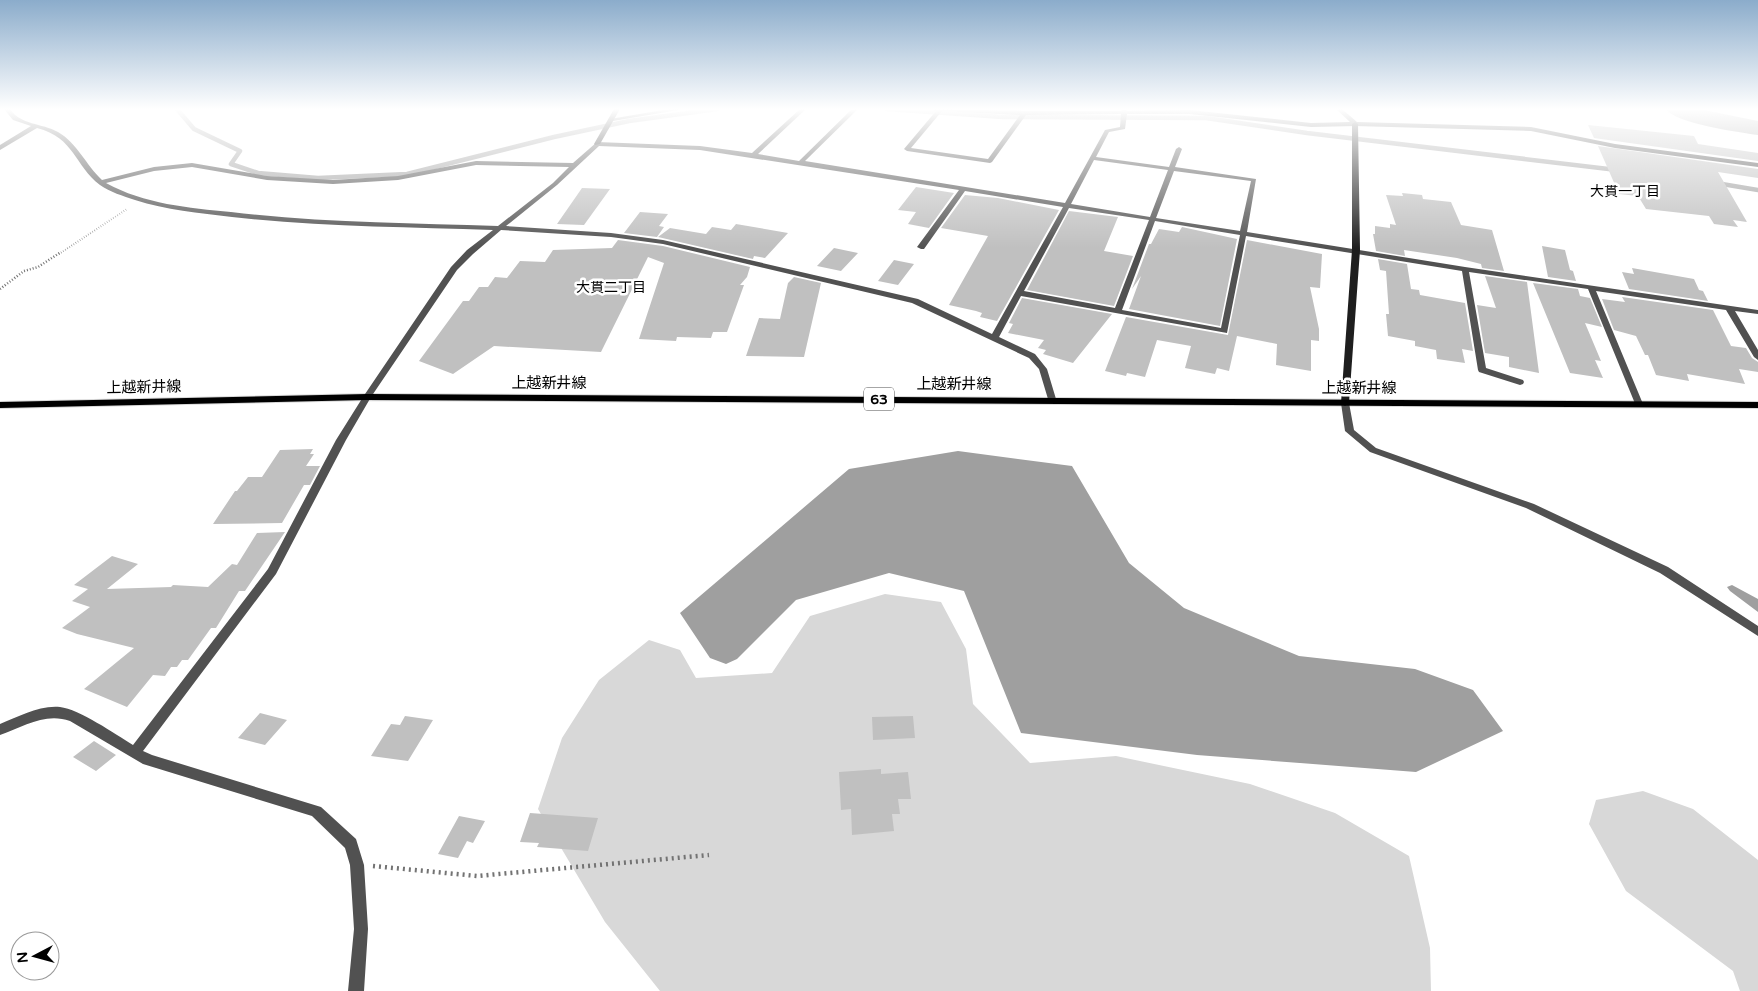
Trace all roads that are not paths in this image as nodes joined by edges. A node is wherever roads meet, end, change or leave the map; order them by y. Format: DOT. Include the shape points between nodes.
graph roads {
  1 [pos="80,155"];
  2 [pos="585,155"];
  3 [pos="754,155"];
  4 [pos="808,155"];
  5 [pos="950,155"];
  6 [pos="994,155"];
  7 [pos="1094,155"];
  8 [pos="1177,155"];
  9 [pos="1355,155"];
  10 [pos="1681,155"];
  11 [pos="1093,158"];
  12 [pos="799,164"];
  13 [pos="575,165"];
  14 [pos="1758,166"];
  15 [pos="1173,168"];
  16 [pos="101,182"];
  17 [pos="964,188"];
  18 [pos="1067,206"];
  19 [pos="1152,219"];
  20 [pos="501,228"];
  21 [pos="1242,233"];
  22 [pos="921,248"];
  23 [pos="1356,250"];
  24 [pos="1465,269"];
  25 [pos="1591,288"];
  26 [pos="1020,293"];
  27 [pos="1729,308"];
  28 [pos="1118,310"];
  29 [pos="1758,312"];
  30 [pos="996,337"];
  31 [pos="1758,356"];
  32 [pos="1520,382"];
  33 [pos="367,397"];
  34 [pos="1052,400"];
  35 [pos="1345,403"];
  36 [pos="1638,404"];
  37 [pos="0,405"];
  38 [pos="1758,405"];
  39 [pos="1758,632"];
  40 [pos="0,730"];
  41 [pos="135,752"];
  42 [pos="356,991"];
  1 -- 16 [label="street"];
  2 -- 13 [label="street"];
  3 -- 12 [label="street"];
  4 -- 12 [label="street"];
  5 -- 6 [label="street" via="990,161"];
  7 -- 11 [label="street"];
  8 -- 15 [label="street"];
  9 -- 23 [label="street"];
  10 -- 14 [label="street"];
  11 -- 15 [label="street"];
  11 -- 18 [label="street"];
  12 -- 17 [label="street"];
  13 -- 16 [label="street" via="476,163 392,179 334,182 261,177 192,165 154,169"];
  13 -- 20 [label="street"];
  15 -- 19 [label="street"];
  15 -- 21 [label="street" via="1254,180"];
  16 -- 20 [label="street" via="140,200 281,220"];
  17 -- 18 [label="street"];
  17 -- 22 [label="street"];
  18 -- 19 [label="street"];
  18 -- 26 [label="street"];
  19 -- 21 [label="street"];
  19 -- 28 [label="street"];
  20 -- 30 [label="street" via="561,230 663,242 915,301"];
  20 -- 33 [label="street" via="454,269"];
  21 -- 23 [label="street"];
  21 -- 28 [label="street" via="1224,331"];
  23 -- 24 [label="street"];
  23 -- 35 [label="street"];
  24 -- 25 [label="street"];
  24 -- 32 [label="street" via="1482,370"];
  25 -- 27 [label="street"];
  25 -- 36 [label="street"];
  26 -- 28 [label="street"];
  26 -- 30 [label="street"];
  27 -- 29 [label="street"];
  27 -- 31 [label="street"];
  30 -- 34 [label="street" via="1032,356 1043,370"];
  33 -- 34 [label="main road, 上越新井線 / 63"];
  33 -- 37 [label="main road, 上越新井線 / 63"];
  33 -- 41 [label="street" via="272,571"];
  34 -- 35 [label="main road, 上越新井線 / 63"];
  35 -- 36 [label="main road, 上越新井線 / 63"];
  35 -- 39 [label="street" via="1350,431 1372,450 1530,506 1664,570"];
  36 -- 38 [label="main road, 上越新井線 / 63"];
  40 -- 41 [label="street" via="39,714 60,712"];
  41 -- 42 [label="street" via="148,760 316,811 351,844 357,864 361,929"];
}
